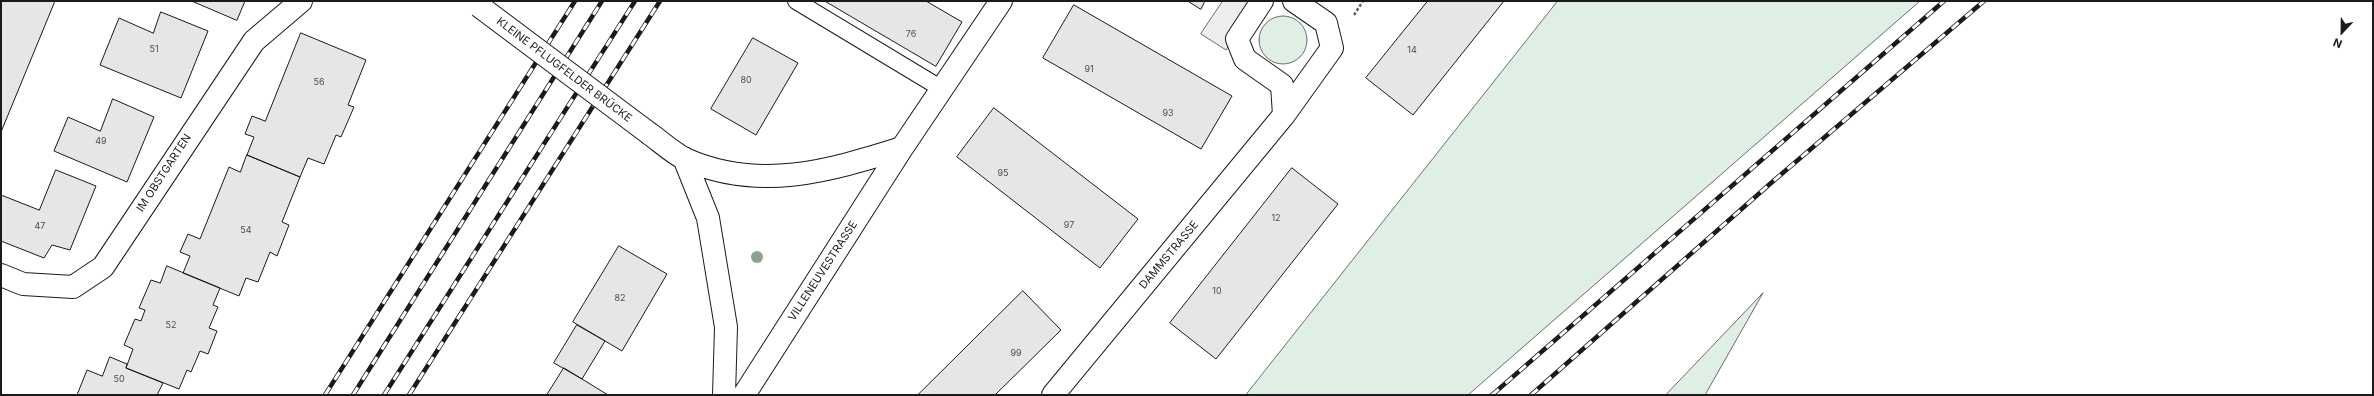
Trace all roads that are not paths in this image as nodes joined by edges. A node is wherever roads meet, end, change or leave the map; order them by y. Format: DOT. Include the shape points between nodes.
graph roads {
  1 [pos="301,1"];
  2 [pos="796,1"];
  3 [pos="1001,1"];
  4 [pos="1262,1"];
  5 [pos="1294,1"];
  6 [pos="476,3"];
  7 [pos="942,89"];
  8 [pos="1284,115"];
  9 [pos="902,148"];
  10 [pos="684,158"];
  11 [pos="1,275"];
  12 [pos="724,395"];
  13 [pos="744,395"];
  14 [pos="1053,395"];
  1 -- 11 [label="street, IM OBSTGARTEN" via="254,41 103,267 73,287 23,284"];
  2 -- 7 [label="lane"];
  3 -- 7 [label="street, VILLENEUVESTRASSE"];
  4 -- 8 [label="street" via="1237,39 1245,59 1282,85"];
  5 -- 8 [label="street, DAMMSTRASSE" via="1326,23 1332,48"];
  6 -- 10 [label="street, KLEINE PFLUGFELDER BRÜCKE, bridge"];
  7 -- 9 [label="street, VILLENEUVESTRASSE"];
  8 -- 14 [label="street, DAMMSTRASSE"];
  9 -- 10 [label="street" via="838,168 782,176 732,174"];
  9 -- 13 [label="street, VILLENEUVESTRASSE"];
  10 -- 12 [label="street" via="708,218 726,327"];
}
